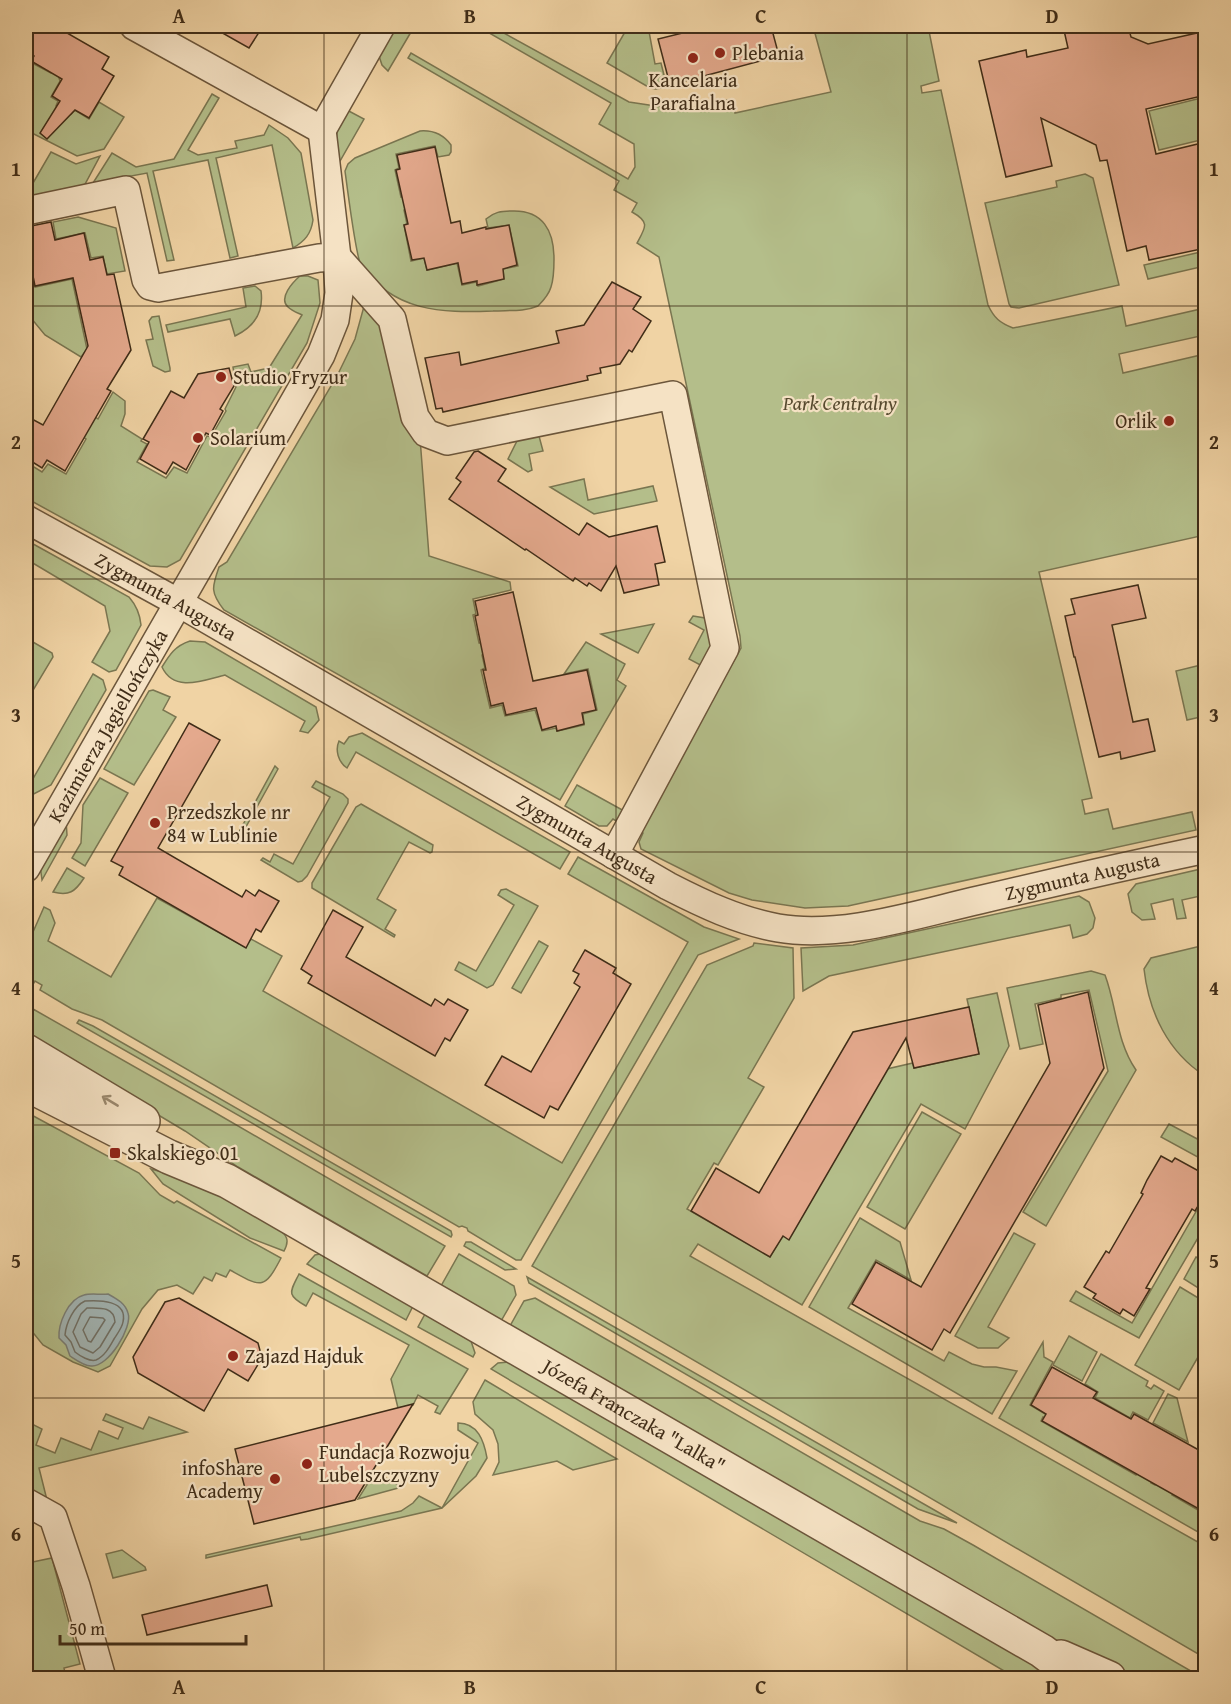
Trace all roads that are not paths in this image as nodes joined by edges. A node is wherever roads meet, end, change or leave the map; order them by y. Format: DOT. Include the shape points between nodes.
graph roads {
  1 [pos="134,26"];
  2 [pos="381,26"];
  3 [pos="322,130"];
  4 [pos="26,211"];
  5 [pos="337,257"];
  6 [pos="26,519"];
  7 [pos="179,603"];
  8 [pos="1206,849"];
  9 [pos="614,855"];
  10 [pos="26,868"];
  11 [pos="26,1052"];
  12 [pos="26,1084"];
  13 [pos="227,1181"];
  14 [pos="26,1502"];
  15 [pos="1042,1651"];
  16 [pos="102,1678"];
  17 [pos="1078,1678"];
  18 [pos="1108,1678"];
  1 -- 3 [label="street"];
  2 -- 3 [label="street"];
  3 -- 5 [label="street, Kazimierza Jagiellończyka"];
  4 -- 5 [label="street" via="126,190 146,280 158,288"];
  5 -- 7 [label="street, Kazimierza Jagiellończyka" via="339,293 335,320 321,355"];
  5 -- 9 [label="street" via="392,319 415,417 426,433 447,441 673,395 725,648"];
  6 -- 7 [label="street, Zygmunta Augusta"];
  7 -- 9 [label="street, Zygmunta Augusta"];
  7 -- 10 [label="street, Kazimierza Jagiellończyka"];
  8 -- 9 [label="street, Zygmunta Augusta" via="869,925 806,930 779,928 706,906"];
  13 -- 11 [label="street, Józefa Franczaka \"Lalka\", one-way" via="180,1144"];
  12 -- 13 [label="street, Józefa Franczaka \"Lalka\"" via="169,1157"];
  13 -- 15 [label="street, Józefa Franczaka \"Lalka\""];
  14 -- 16 [label="street" via="52,1517"];
  15 -- 17 [label="street, Józefa Franczaka \"Lalka\""];
  15 -- 18 [label="street, Józefa Franczaka \"Lalka\""];
}
